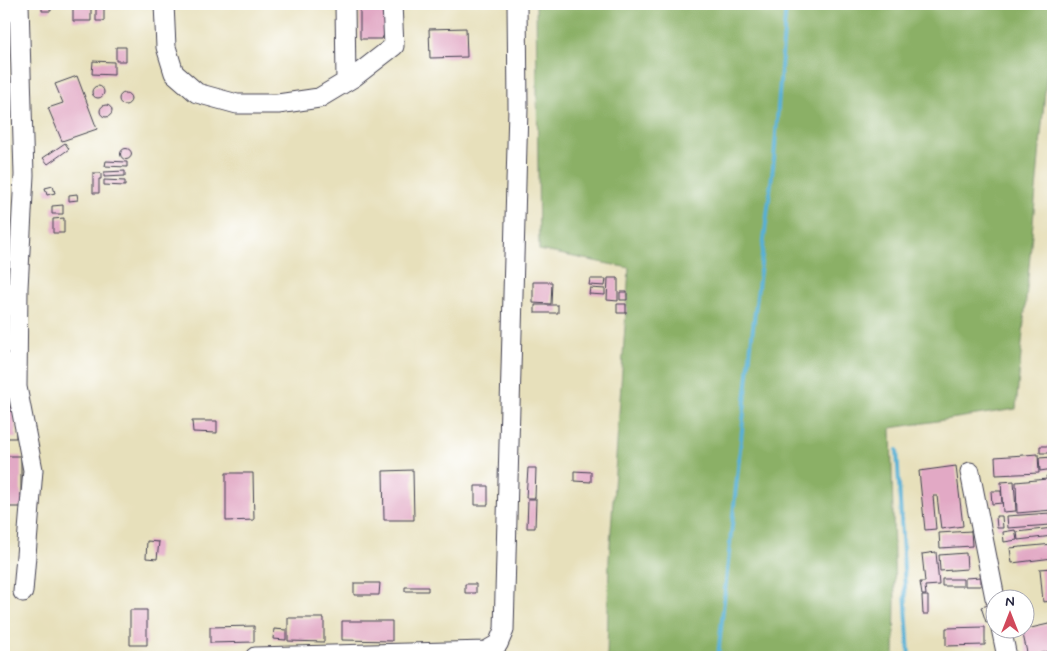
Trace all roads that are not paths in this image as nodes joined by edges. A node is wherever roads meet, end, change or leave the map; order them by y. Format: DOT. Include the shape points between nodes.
graph roads {
  1 [pos="19,4"];
  2 [pos="164,4"];
  3 [pos="346,4"];
  4 [pos="392,4"];
  5 [pos="517,4"];
  6 [pos="346,82"];
  7 [pos="11,388"];
  8 [pos="970,472"];
  9 [pos="993,588"];
  10 [pos="23,592"];
  11 [pos="1003,638"];
  12 [pos="255,657"];
  13 [pos="1007,657"];
  1 -- 7 [label="street" via="24,175"];
  2 -- 6 [label="street" via="166,47 174,73 197,93 237,104 278,104 319,98"];
  3 -- 6 [label="street"];
  4 -- 6 [label="street" via="394,46"];
  5 -- 12 [label="street" via="518,108 504,630 498,644 486,650"];
  7 -- 10 [label="street" via="33,470"];
  8 -- 9 [label="street"];
  11 -- 13 [label="street"];
}
